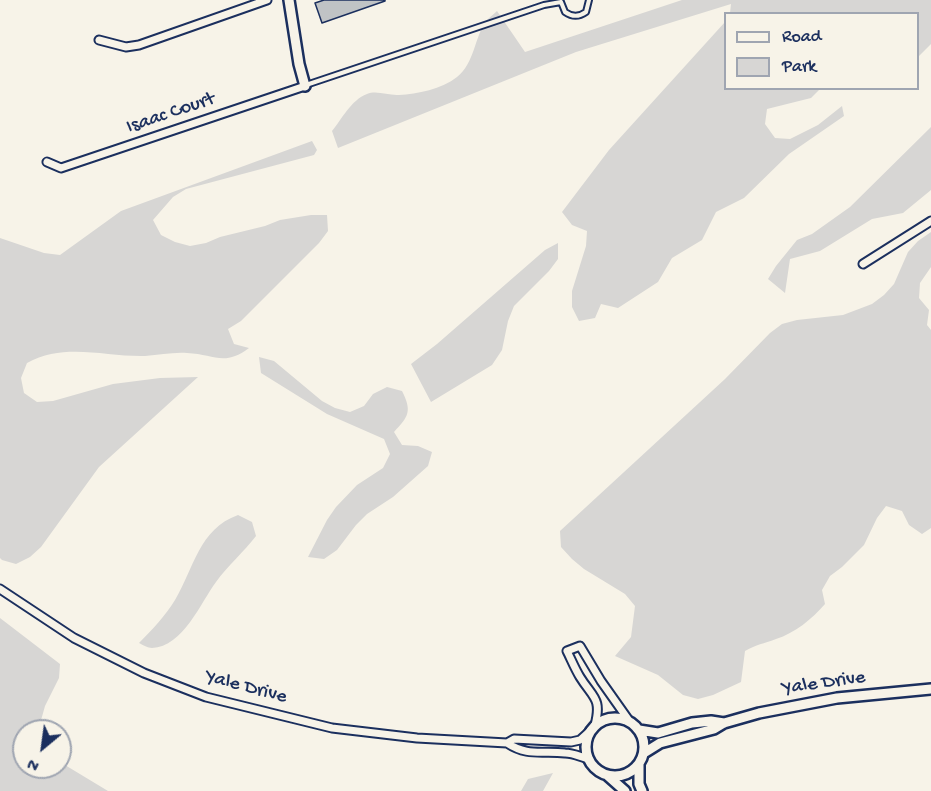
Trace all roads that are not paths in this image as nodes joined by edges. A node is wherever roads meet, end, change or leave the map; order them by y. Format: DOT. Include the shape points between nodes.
graph roads {
  1 [pos="267,0"];
  2 [pos="289,0"];
  3 [pos="589,0"];
  4 [pos="561,1"];
  5 [pos="99,40"];
  6 [pos="305,86"];
  7 [pos="47,162"];
  8 [pos="931,221"];
  9 [pos="863,264"];
  10 [pos="0,589"];
  11 [pos="931,689"];
  12 [pos="630,722"];
  13 [pos="724,723"];
  14 [pos="593,728"];
  15 [pos="639,730"];
  16 [pos="507,743"];
  17 [pos="644,753"];
  18 [pos="589,759"];
  19 [pos="639,764"];
  20 [pos="606,775"];
  21 [pos="625,791"];
  22 [pos="642,791"];
  1 -- 5 [label="street" via="139,45 126,47"];
  2 -- 6 [label="street"];
  3 -- 4 [label="lane" via="586,12 578,16 565,12"];
  4 -- 6 [label="lane"];
  6 -- 7 [label="street, Isaac Court" via="61,168"];
  8 -- 9 [label="street"];
  10 -- 16 [label="street, Yale Drive" via="74,638 144,673 206,697 332,728"];
  11 -- 13 [label="street, Yale Drive" via="807,702"];
  12 -- 14 [label="street" via="612,718"];
  12 -- 14 [label="street" via="580,646 567,651 579,677 596,697 598,714"];
  12 -- 15 [label="street"];
  13 -- 15 [label="street, Yale Drive" via="692,723 658,733"];
  13 -- 17 [label="street, Yale Drive" via="660,743"];
  14 -- 16 [label="street, Yale Drive" via="580,740 571,742"];
  14 -- 18 [label="street" via="586,741"];
  15 -- 17 [label="street"];
  16 -- 18 [label="street, Yale Drive" via="534,753 561,752"];
  17 -- 19 [label="street"];
  18 -- 20 [label="street"];
  19 -- 20 [label="street" via="624,775"];
  19 -- 22 [label="street"];
  20 -- 21 [label="street"];
}
